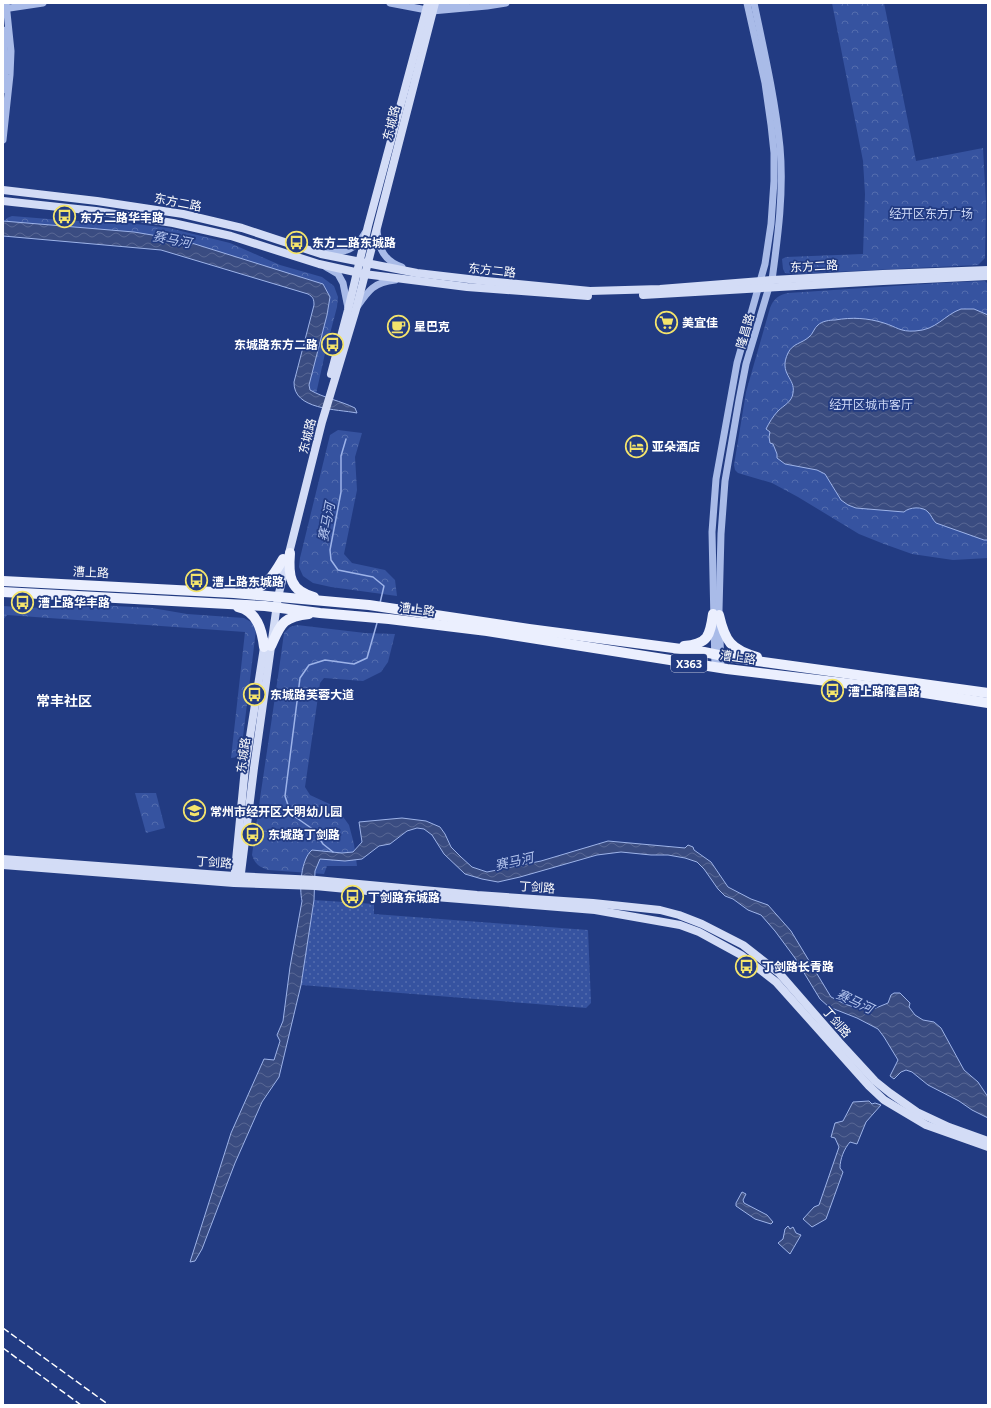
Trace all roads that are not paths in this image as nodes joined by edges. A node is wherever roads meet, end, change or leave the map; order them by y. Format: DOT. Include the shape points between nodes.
graph roads {
  1 [pos="43,3"];
  2 [pos="390,3"];
  3 [pos="466,3"];
  4 [pos="506,3"];
  5 [pos="747,3"];
  6 [pos="754,3"];
  7 [pos="6,7"];
  8 [pos="431,7"];
  9 [pos="3,30"];
  10 [pos="3,90"];
  11 [pos="3,140"];
  12 [pos="3,190"];
  13 [pos="3,201"];
  14 [pos="372,225"];
  15 [pos="321,254"];
  16 [pos="363,263"];
  17 [pos="319,264"];
  18 [pos="988,270"];
  19 [pos="360,273"];
  20 [pos="418,273"];
  21 [pos="988,276"];
  22 [pos="406,278"];
  23 [pos="771,284"];
  24 [pos="759,285"];
  25 [pos="352,310"];
  26 [pos="286,556"];
  27 [pos="3,580"];
  28 [pos="3,592"];
  29 [pos="234,593"];
  30 [pos="275,602"];
  31 [pos="216,603"];
  32 [pos="342,604"];
  33 [pos="320,612"];
  34 [pos="390,614"];
  35 [pos="716,614"];
  36 [pos="267,646"];
  37 [pos="653,646"];
  38 [pos="717,655"];
  39 [pos="718,667"];
  40 [pos="796,667"];
  41 [pos="988,693"];
  42 [pos="988,703"];
  43 [pos="3,859"];
  44 [pos="3,865"];
  45 [pos="237,880"];
  46 [pos="316,883"];
  47 [pos="988,1141"];
  48 [pos="988,1147"];
  1 -- 7 [label="street"];
  2 -- 8 [label="street" via="414,8"];
  3 -- 8 [label="street"];
  4 -- 8 [label="street"];
  5 -- 24 [label="street, 隆昌路" via="765,83 774,153 771,224"];
  6 -- 23 [label="street, 隆昌路" via="780,148 779,224"];
  7 -- 11 [label="street" via="10,75"];
  8 -- 14 [label="main road, 东城路"];
  9 -- 10 [label="street"];
  12 -- 15 [label="main road, 东方二路" via="184,214 242,228"];
  13 -- 17 [label="main road, 东方二路" via="96,211 173,223 231,236"];
  14 -- 15 [label="street" via="352,248 342,252"];
  14 -- 16 [label="main road, 东城路"];
  14 -- 20 [label="street" via="379,247 386,257 395,265"];
  15 -- 16 [label="main road, 东方二路"];
  16 -- 19 [label="main road, 东城路"];
  16 -- 20 [label="main road, 东方二路"];
  17 -- 19 [label="main road, 东方二路"];
  17 -- 25 [label="street" via="338,274"];
  18 -- 23 [label="main road, 东方二路"];
  19 -- 22 [label="main road, 东方二路"];
  19 -- 25 [label="main road, 东城路"];
  20 -- 24 [label="main road, 东方二路" via="590,291"];
  21 -- 23 [label="main road, 东方二路"];
  22 -- 24 [label="main road, 东方二路" via="467,287 575,296 661,295"];
  22 -- 25 [label="street" via="375,285"];
  23 -- 24 [label="main road, 东方二路"];
  23 -- 35 [label="street, 隆昌路" via="746,364 725,481"];
  24 -- 35 [label="street, 隆昌路" via="737,363 716,479 712,532"];
  25 -- 26 [label="main road, 东城路"];
  26 -- 29 [label="main road" via="269,582 252,590"];
  26 -- 30 [label="main road, 东城路"];
  26 -- 32 [label="main road" via="291,580 297,588 306,595"];
  27 -- 29 [label="main road, 漕上路 / X363"];
  28 -- 31 [label="main road, 漕上路 / X363"];
  29 -- 30 [label="main road, 漕上路 / X363"];
  30 -- 31 [label="main road, 漕上路 / X363"];
  30 -- 32 [label="main road, 漕上路 / X363"];
  30 -- 33 [label="main road, 漕上路 / X363"];
  30 -- 36 [label="main road, 东城路"];
  31 -- 36 [label="main road" via="246,608 256,619"];
  32 -- 34 [label="main road, 漕上路 / X363" via="369,605"];
  33 -- 34 [label="main road, 漕上路 / X363" via="366,616"];
  33 -- 36 [label="main road" via="289,619 280,625"];
  34 -- 37 [label="main road, 漕上路 / X363" via="530,629"];
  34 -- 39 [label="main road, 漕上路 / X363"];
  35 -- 37 [label="main road" via="706,639 695,645"];
  35 -- 38 [label="street, 隆昌路"];
  35 -- 40 [label="main road" via="726,639 735,648"];
  36 -- 45 [label="main road, 东城路" via="245,768"];
  37 -- 38 [label="main road, 漕上路 / X363"];
  38 -- 39 [label="street, 隆昌路"];
  38 -- 40 [label="main road, 漕上路 / X363"];
  39 -- 42 [label="main road, 漕上路 / X363"];
  40 -- 41 [label="main road, 漕上路 / X363"];
  43 -- 45 [label="main road, 丁剑路"];
  44 -- 45 [label="main road, 丁剑路"];
  45 -- 46 [label="main road, 丁剑路"];
  46 -- 47 [label="main road, 丁剑路" via="660,910 679,915 743,946 779,973 875,1081 890,1093 917,1112 949,1128"];
  46 -- 48 [label="main road, 丁剑路" via="410,895 595,910 680,925 699,932 741,955 776,982 884,1100 926,1125"];
}
